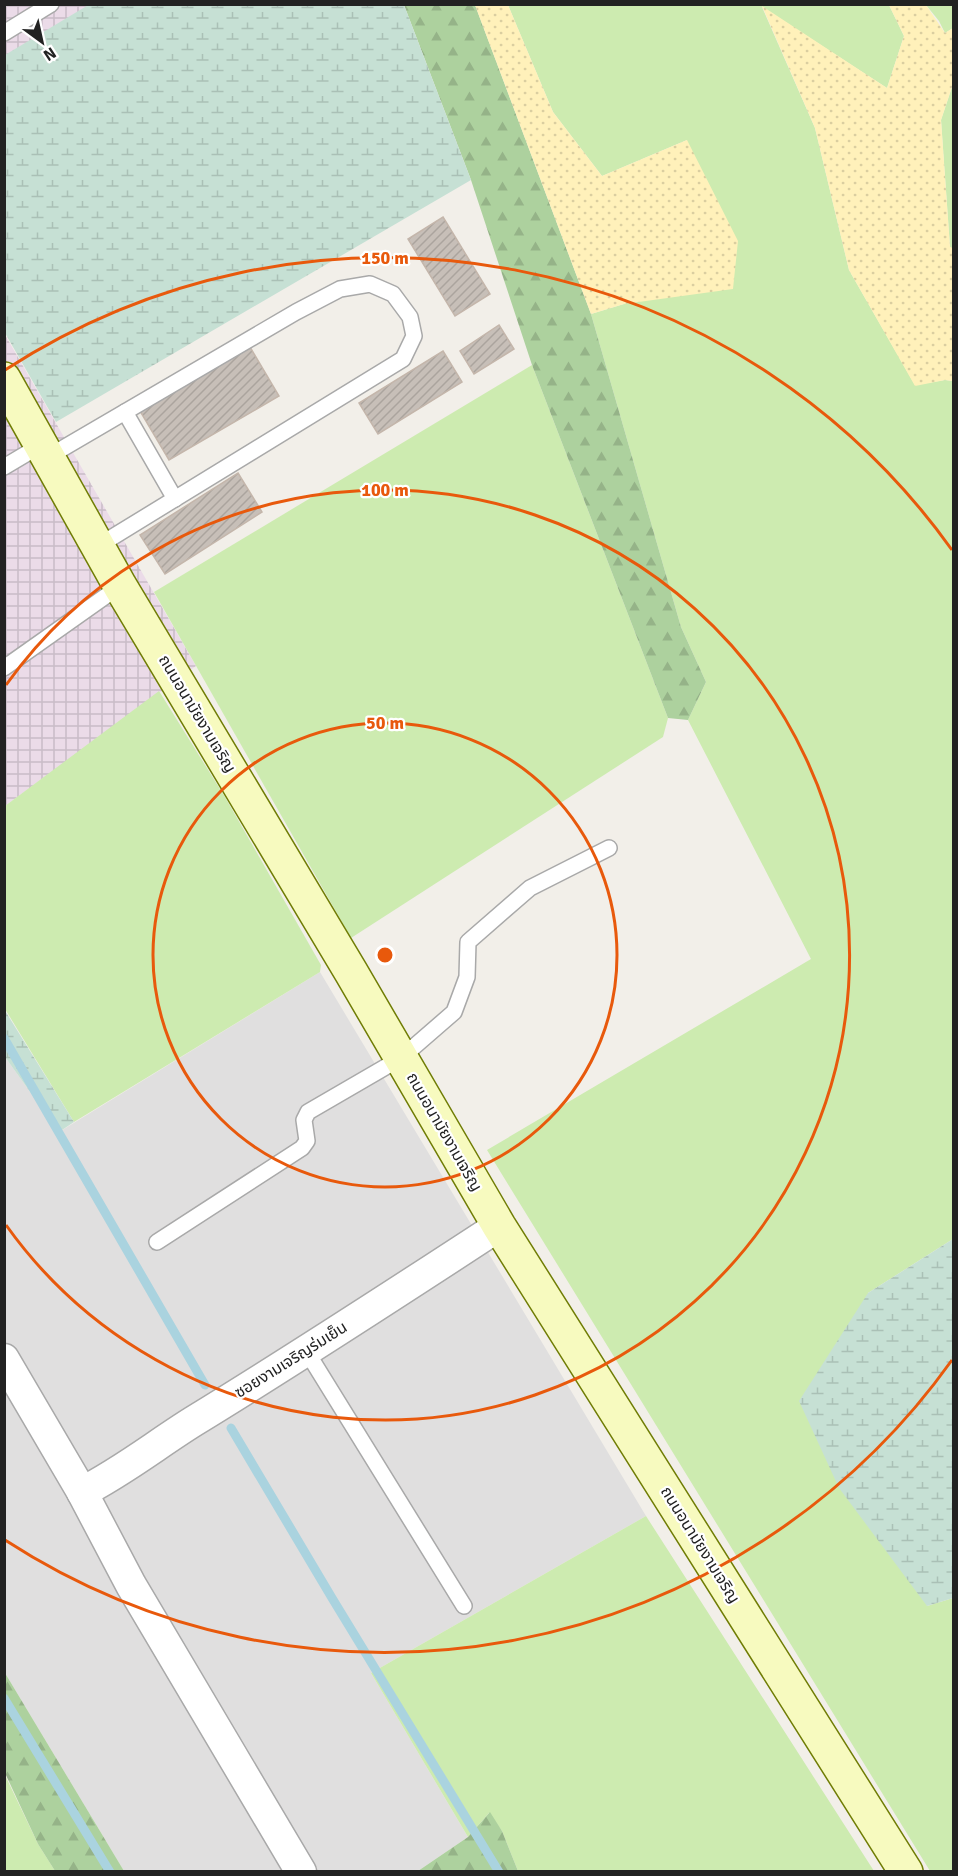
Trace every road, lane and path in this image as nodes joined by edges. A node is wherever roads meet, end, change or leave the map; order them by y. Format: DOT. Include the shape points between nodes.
graph roads {
  1 [pos="51,4"];
  2 [pos="4,33"];
  3 [pos="4,379"];
  4 [pos="125,412"];
  5 [pos="44,451"];
  6 [pos="4,467"];
  7 [pos="175,499"];
  8 [pos="98,546"];
  9 [pos="120,586"];
  10 [pos="4,668"];
  11 [pos="609,848"];
  12 [pos="401,1058"];
  13 [pos="499,1226"];
  14 [pos="157,1242"];
  15 [pos="307,1352"];
  16 [pos="4,1359"];
  17 [pos="82,1492"];
  18 [pos="464,1606"];
  19 [pos="301,1872"];
  20 [pos="906,1872"];
  1 -- 2 [label="lane"];
  3 -- 5 [label="street, ถนนอนามัยงามเจริญ"];
  4 -- 5 [label="lane"];
  4 -- 7 [label="lane"];
  4 -- 7 [label="lane" via="340,290 370,284 393,294 410,317 414,336 403,359"];
  5 -- 6 [label="lane"];
  5 -- 8 [label="street, ถนนอนามัยงามเจริญ"];
  7 -- 8 [label="lane"];
  8 -- 9 [label="street, ถนนอนามัยงามเจริญ"];
  9 -- 10 [label="lane"];
  9 -- 12 [label="street, ถนนอนามัยงามเจริญ"];
  11 -- 12 [label="lane" via="530,888 468,942 467,977 454,1012"];
  12 -- 13 [label="street, ถนนอนามัยงามเจริญ"];
  12 -- 14 [label="lane" via="308,1112 304,1120 307,1141 302,1148"];
  13 -- 15 [label="street, ซอยงามเจริญร่มเย็น"];
  13 -- 20 [label="street, ถนนอนามัยงามเจริญ"];
  15 -- 17 [label="street, ซอยงามเจริญร่มเย็น"];
  15 -- 18 [label="lane"];
  16 -- 17 [label="street"];
  17 -- 19 [label="street" via="131,1585"];
}
